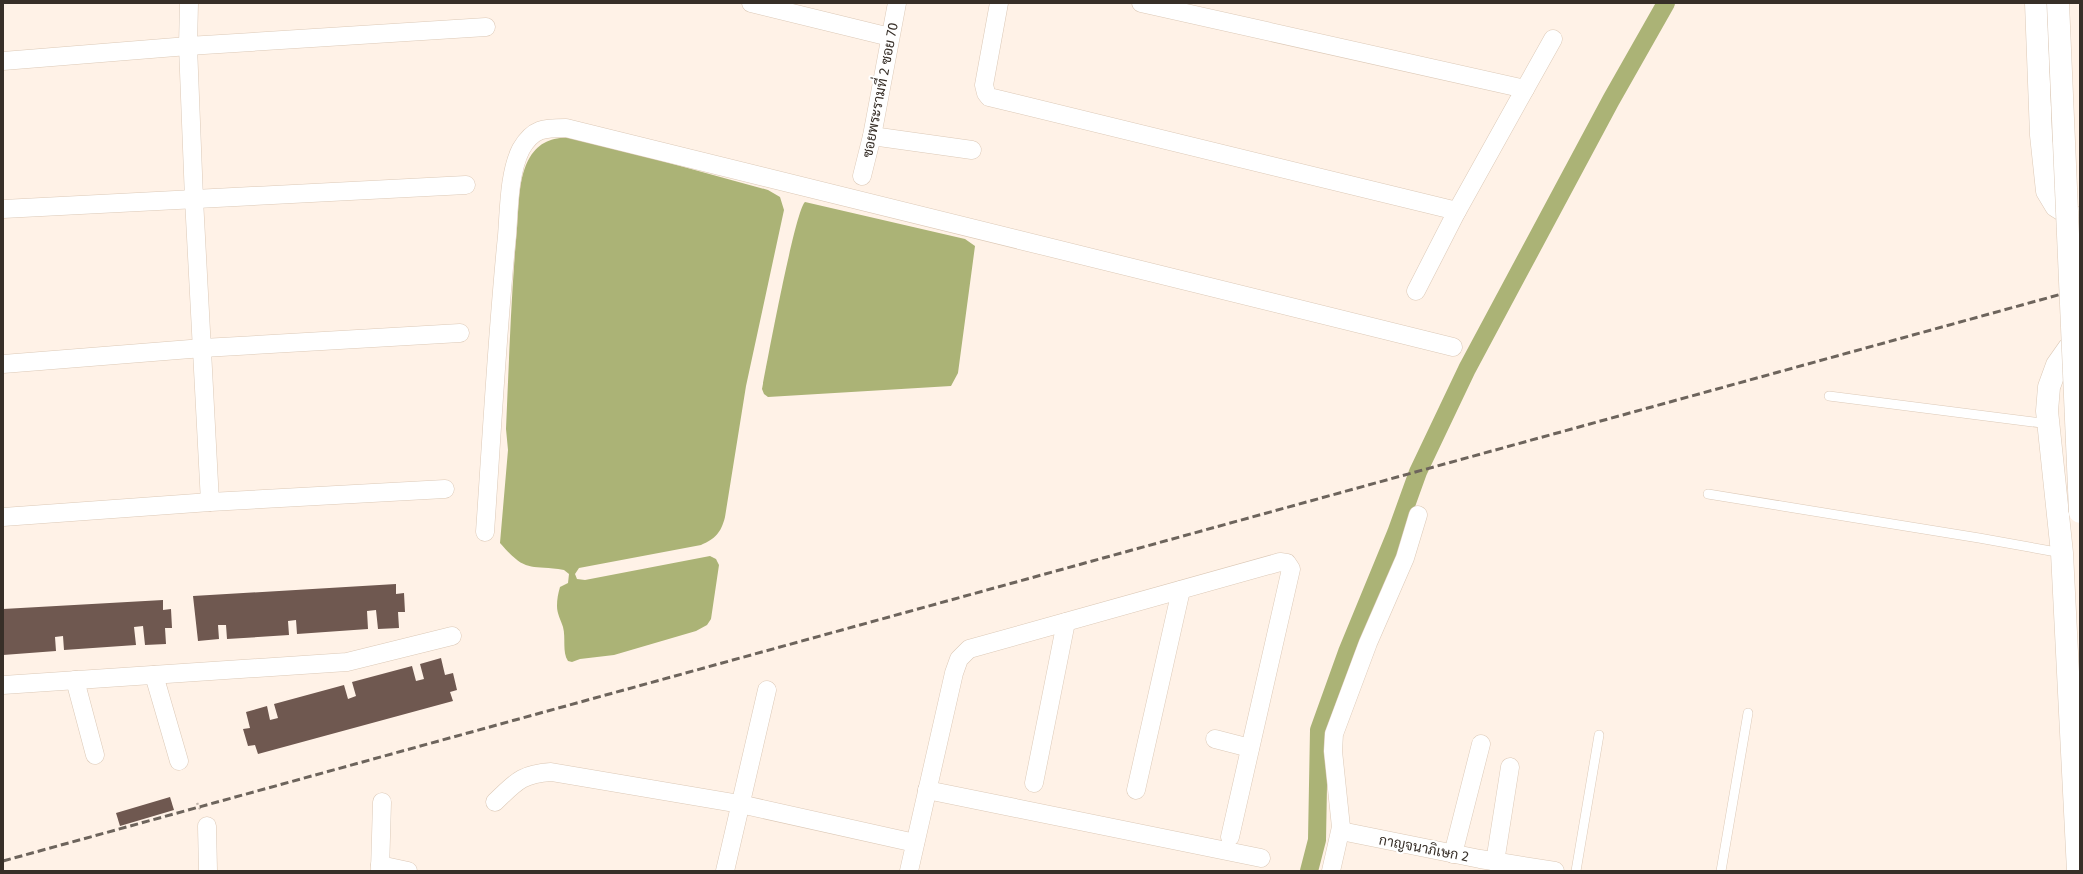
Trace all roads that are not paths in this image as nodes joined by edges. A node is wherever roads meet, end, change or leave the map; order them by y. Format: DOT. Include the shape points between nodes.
graph roads {
  1 [pos="189,3"];
  2 [pos="753,3"];
  3 [pos="897,3"];
  4 [pos="999,3"];
  5 [pos="1141,3"];
  6 [pos="2036,3"];
  7 [pos="2058,3"];
  8 [pos="486,27"];
  9 [pos="890,37"];
  10 [pos="1553,39"];
  11 [pos="188,46"];
  12 [pos="3,61"];
  13 [pos="1525,88"];
  14 [pos="872,136"];
  15 [pos="972,150"];
  16 [pos="862,176"];
  17 [pos="466,185"];
  18 [pos="194,199"];
  19 [pos="3,209"];
  20 [pos="1457,211"];
  21 [pos="2080,221"];
  22 [pos="1416,291"];
  23 [pos="460,333"];
  24 [pos="1453,346"];
  25 [pos="2080,346"];
  26 [pos="203,348"];
  27 [pos="3,364"];
  28 [pos="1829,396"];
  29 [pos="2049,424"];
  30 [pos="445,489"];
  31 [pos="1708,494"];
  32 [pos="210,502"];
  33 [pos="2080,512"];
  34 [pos="1418,514"];
  35 [pos="3,517"];
  36 [pos="485,532"];
  37 [pos="2062,553"];
  38 [pos="1181,590"];
  39 [pos="1066,622"];
  40 [pos="452,636"];
  41 [pos="154,675"];
  42 [pos="75,680"];
  43 [pos="3,685"];
  44 [pos="767,690"];
  45 [pos="1748,713"];
  46 [pos="1599,735"];
  47 [pos="1215,739"];
  48 [pos="1481,744"];
  49 [pos="1250,748"];
  50 [pos="95,755"];
  51 [pos="179,761"];
  52 [pos="1510,767"];
  53 [pos="1034,783"];
  54 [pos="927,790"];
  55 [pos="1136,790"];
  56 [pos="382,802"];
  57 [pos="495,802"];
  58 [pos="740,804"];
  59 [pos="207,826"];
  60 [pos="1341,831"];
  61 [pos="1230,837"];
  62 [pos="915,843"];
  63 [pos="1453,854"];
  64 [pos="1261,858"];
  65 [pos="1495,862"];
  66 [pos="380,868"];
  67 [pos="208,871"];
  68 [pos="408,871"];
  69 [pos="725,871"];
  70 [pos="909,871"];
  71 [pos="1331,871"];
  72 [pos="1555,871"];
  73 [pos="1576,871"];
  74 [pos="1722,871"];
  75 [pos="2078,871"];
  1 -- 11 [label="street"];
  2 -- 9 [label="street"];
  3 -- 9 [label="street, ซอยพระรามที่ 2 ซอย 70"];
  4 -- 20 [label="street" via="984,85 989,97"];
  5 -- 13 [label="street"];
  6 -- 21 [label="main road" via="2041,135 2047,191 2056,206"];
  7 -- 33 [label="main road, bridge"];
  8 -- 11 [label="street"];
  9 -- 14 [label="street, ซอยพระรามที่ 2 ซอย 70"];
  10 -- 13 [label="street"];
  11 -- 12 [label="street"];
  11 -- 18 [label="street"];
  13 -- 20 [label="street"];
  14 -- 15 [label="street"];
  14 -- 16 [label="street, ซอยพระรามที่ 2 ซอย 70"];
  17 -- 18 [label="street"];
  18 -- 19 [label="street"];
  18 -- 26 [label="street"];
  20 -- 22 [label="street"];
  23 -- 26 [label="street"];
  24 -- 36 [label="street" via="566,128 544,128 531,135 521,149 513,177 504,264"];
  25 -- 29 [label="main road" via="2069,348 2057,365 2049,387"];
  26 -- 27 [label="street"];
  26 -- 32 [label="street"];
  28 -- 29 [label="lane"];
  29 -- 37 [label="main road"];
  30 -- 32 [label="street"];
  31 -- 37 [label="lane"];
  32 -- 35 [label="street"];
  34 -- 60 [label="street" via="1405,558 1368,643 1334,734 1333,751"];
  37 -- 75 [label="main road"];
  38 -- 39 [label="street"];
  38 -- 49 [label="street" via="1280,562 1287,563 1291,569"];
  38 -- 55 [label="street"];
  39 -- 53 [label="street"];
  39 -- 54 [label="street" via="969,649 959,659"];
  40 -- 41 [label="street" via="347,662"];
  41 -- 42 [label="street"];
  41 -- 51 [label="street"];
  42 -- 43 [label="street"];
  42 -- 50 [label="street"];
  44 -- 58 [label="street"];
  45 -- 74 [label="lane"];
  46 -- 73 [label="lane"];
  47 -- 49 [label="street"];
  48 -- 63 [label="street"];
  49 -- 61 [label="street"];
  52 -- 65 [label="street"];
  54 -- 62 [label="street"];
  54 -- 64 [label="street"];
  56 -- 66 [label="street"];
  57 -- 58 [label="street" via="520,779 534,773 551,772"];
  58 -- 62 [label="street"];
  58 -- 69 [label="street"];
  59 -- 67 [label="street"];
  60 -- 63 [label="street, กาญจนาภิเษก 2"];
  60 -- 71 [label="street"];
  62 -- 70 [label="street"];
  63 -- 65 [label="street, กาญจนาภิเษก 2"];
  65 -- 72 [label="street, กาญจนาภิเษก 2"];
  66 -- 68 [label="street"];
}
